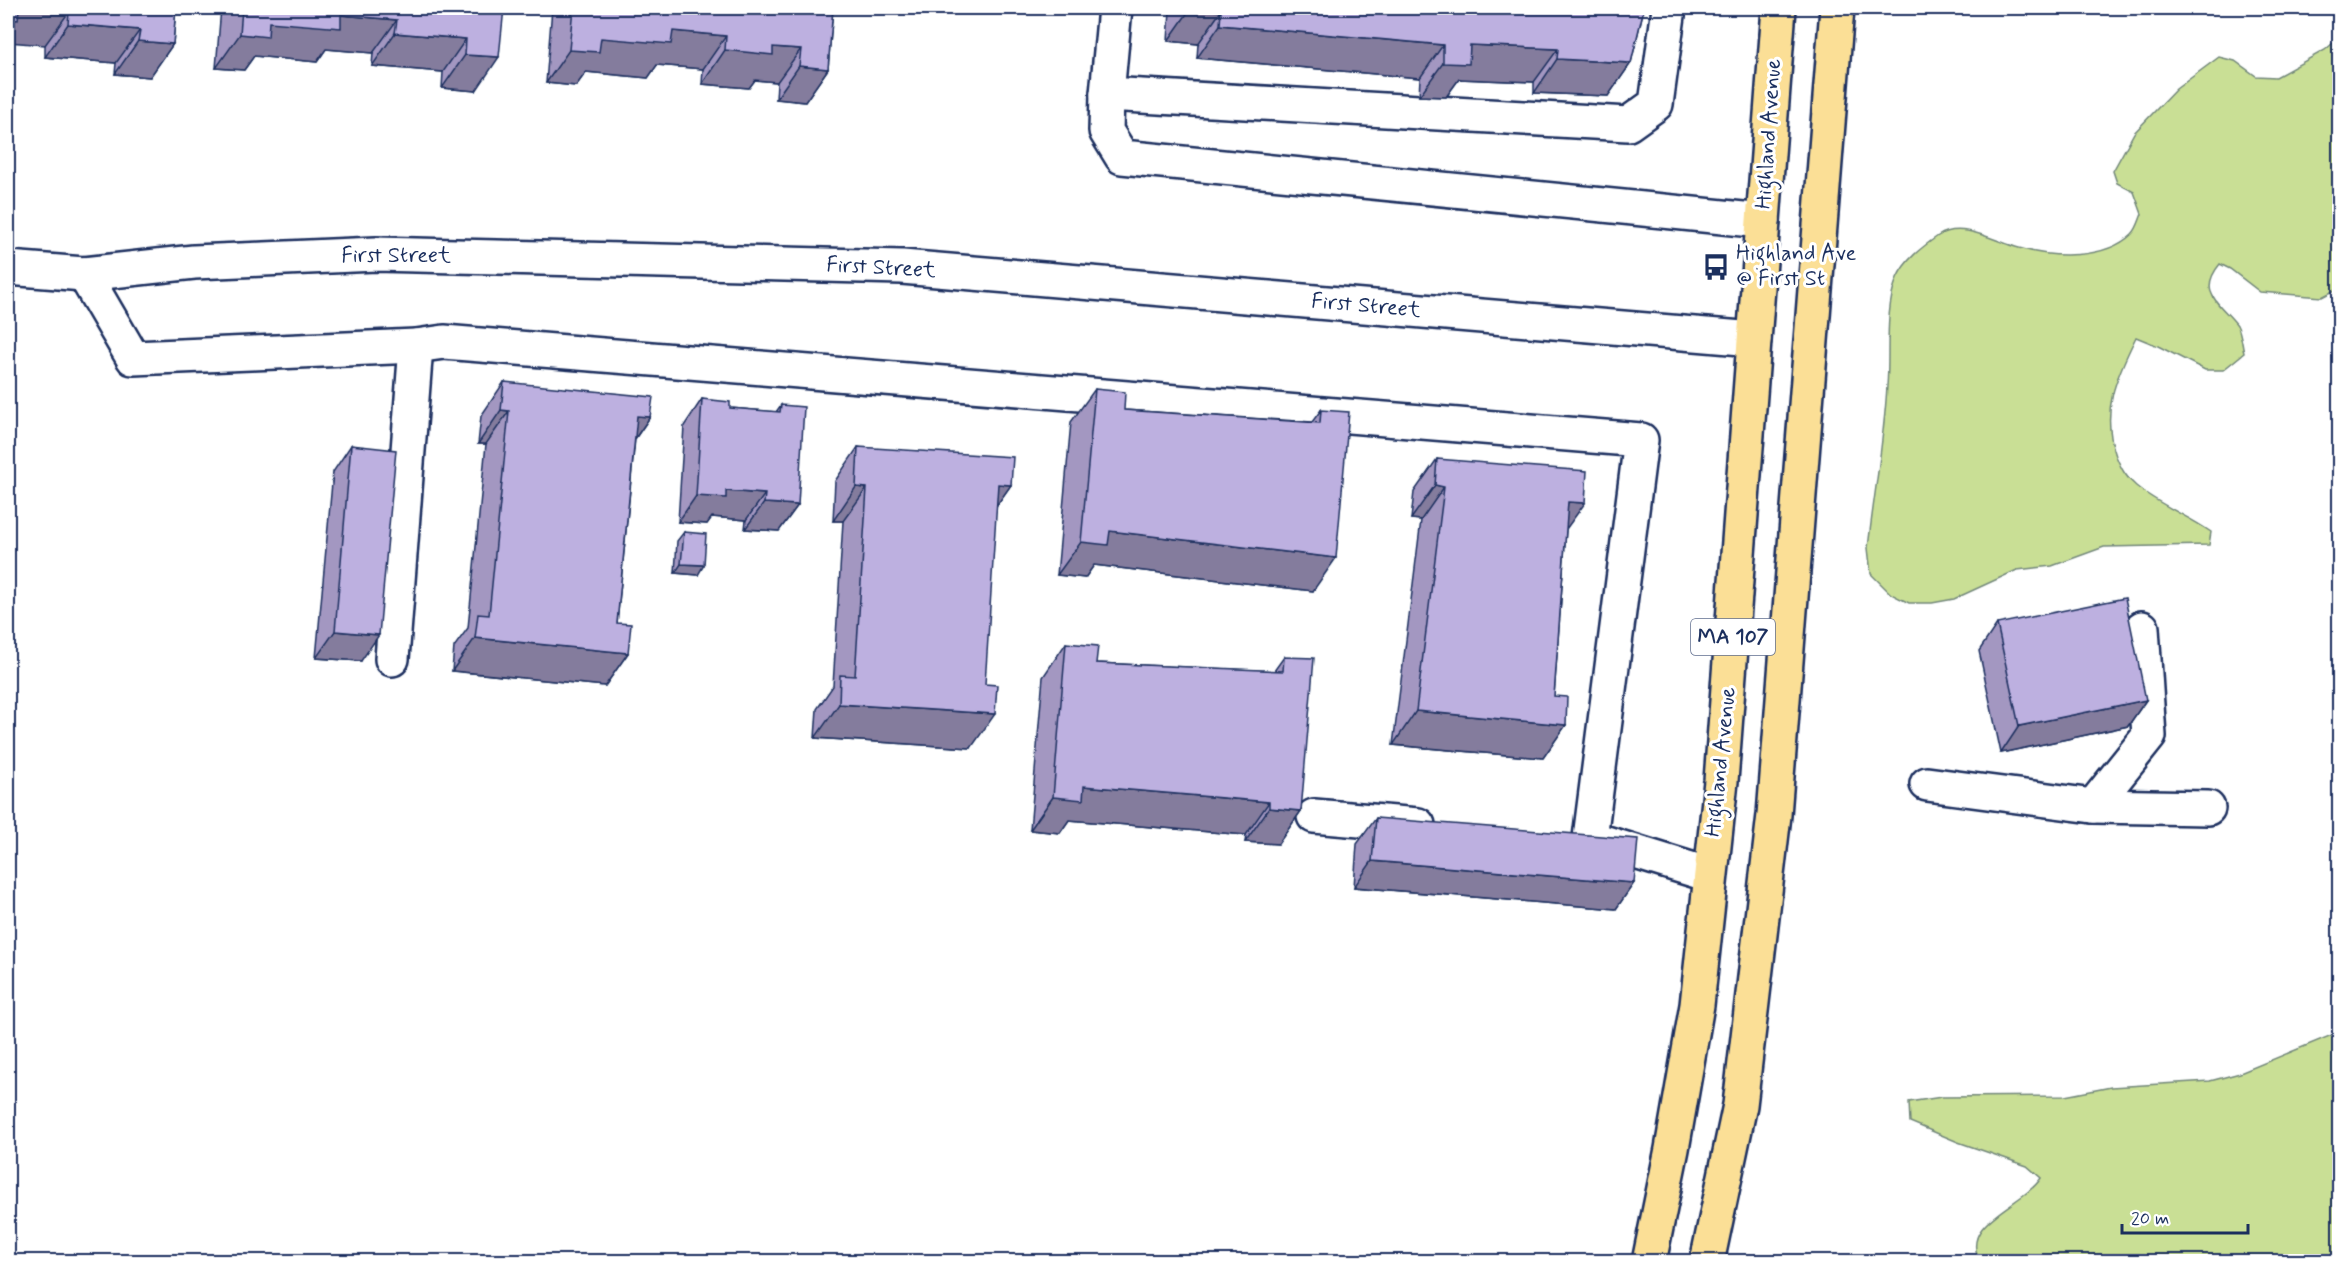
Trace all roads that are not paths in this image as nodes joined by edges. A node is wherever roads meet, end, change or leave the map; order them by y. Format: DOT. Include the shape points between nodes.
graph roads {
  1 [pos="1115,8"];
  2 [pos="1669,8"];
  3 [pos="1779,8"];
  4 [pos="1837,8"];
  5 [pos="1107,93"];
  6 [pos="1763,221"];
  7 [pos="8,268"];
  8 [pos="84,274"];
  9 [pos="1754,339"];
  10 [pos="416,346"];
  11 [pos="2142,628"];
  12 [pos="392,658"];
  13 [pos="1927,783"];
  14 [pos="2093,806"];
  15 [pos="2208,808"];
  16 [pos="1314,816"];
  17 [pos="1452,827"];
  18 [pos="1555,835"];
  19 [pos="1590,838"];
  20 [pos="1710,875"];
  21 [pos="1649,1262"];
  22 [pos="1707,1262"];
  1 -- 5 [label="street"];
  2 -- 5 [label="street" via="1656,104 1628,124"];
  3 -- 6 [label="main road, Highland Avenue / MA 107"];
  4 -- 22 [label="main road, MA 107" via="1774,815 1740,1105"];
  5 -- 6 [label="street" via="1106,131 1122,158"];
  6 -- 9 [label="main road, Highland Avenue / MA 107"];
  7 -- 8 [label="street, First Street"];
  8 -- 9 [label="street, First Street" via="194,262 376,254 902,267"];
  8 -- 10 [label="street" via="133,358"];
  9 -- 20 [label="main road, Highland Avenue / MA 107" via="1724,745"];
  10 -- 12 [label="street"];
  10 -- 19 [label="street" via="444,342 1641,440"];
  11 -- 14 [label="street" via="2149,736"];
  13 -- 14 [label="street"];
  14 -- 15 [label="street"];
  16 -- 17 [label="street"];
  18 -- 19 [label="street"];
  19 -- 20 [label="street"];
  20 -- 21 [label="main road, Highland Avenue / MA 107" via="1696,1005"];
}
